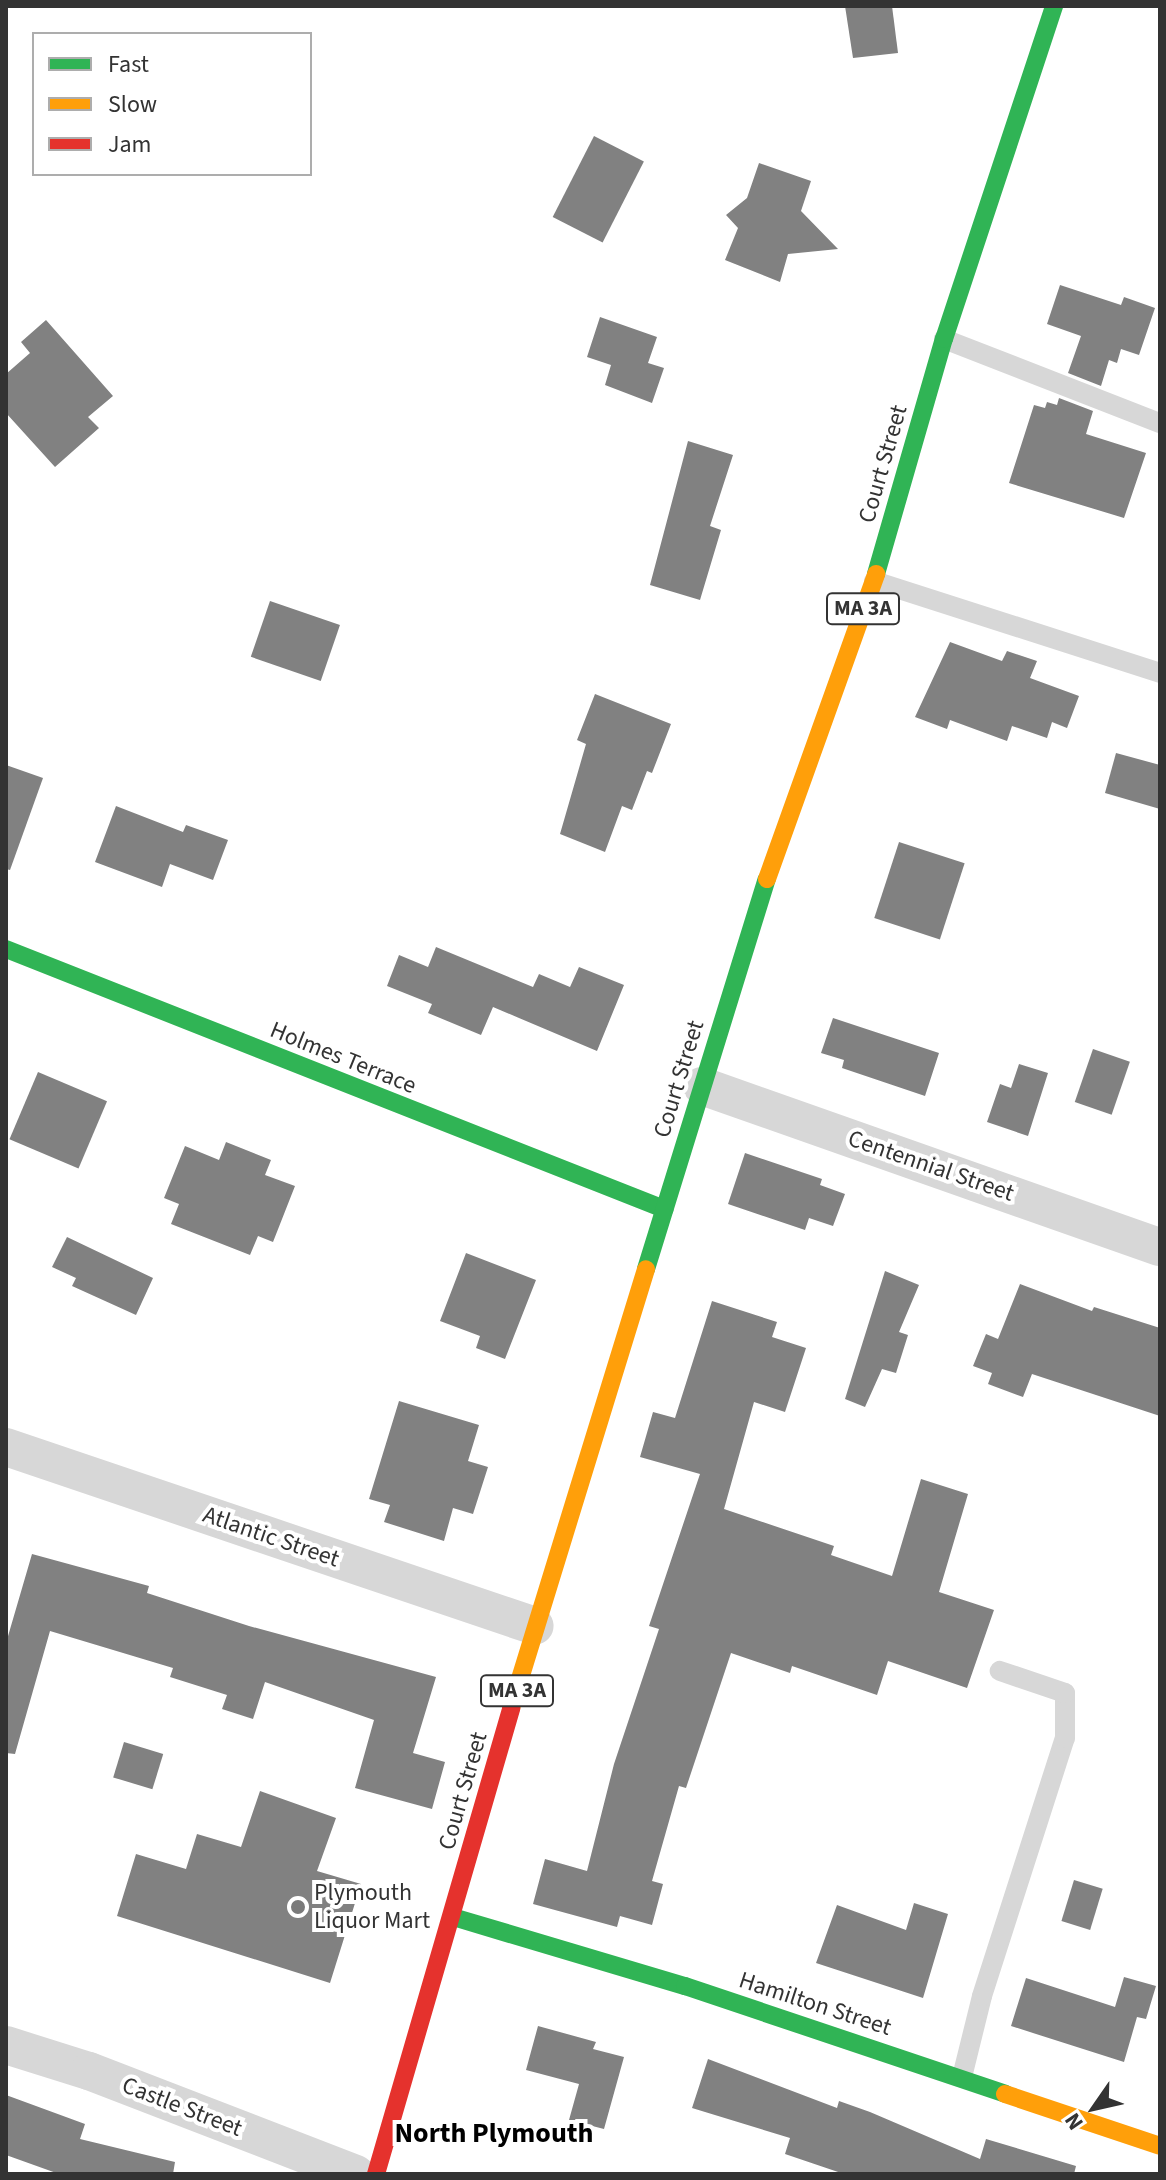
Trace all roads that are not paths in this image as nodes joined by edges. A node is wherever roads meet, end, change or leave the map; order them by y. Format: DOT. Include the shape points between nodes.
graph roads {
  1 [pos="1054,6"];
  2 [pos="944,339"];
  3 [pos="1160,423"];
  4 [pos="874,581"];
  5 [pos="1160,673"];
  6 [pos="6,949"];
  7 [pos="702,1086"];
  8 [pos="664,1209"];
  9 [pos="1160,1247"];
  10 [pos="6,1447"];
  11 [pos="535,1626"];
  12 [pos="1000,1671"];
  13 [pos="453,1917"];
  14 [pos="6,2045"];
  15 [pos="962,2077"];
  16 [pos="1160,2146"];
  17 [pos="356,2174"];
  18 [pos="376,2174"];
  1 -- 2 [label="main road, Court Street / MA 3A"];
  2 -- 3 [label="lane"];
  2 -- 4 [label="main road, Court Street / MA 3A"];
  4 -- 5 [label="lane"];
  4 -- 7 [label="main road, Court Street / MA 3A" via="780,836"];
  6 -- 8 [label="main road, Holmes Terrace"];
  7 -- 8 [label="main road, Court Street / MA 3A"];
  7 -- 9 [label="street, Centennial Street"];
  8 -- 11 [label="main road, Court Street / MA 3A"];
  10 -- 11 [label="street, Atlantic Street"];
  11 -- 13 [label="main road, Court Street / MA 3A"];
  12 -- 15 [label="lane" via="1065,1693 1065,1738 982,1996"];
  13 -- 15 [label="main road, Hamilton Street"];
  13 -- 18 [label="main road, Court Street / MA 3A"];
  14 -- 17 [label="street, Castle Street" via="89,2071"];
  15 -- 16 [label="main road, Hamilton Street"];
}
